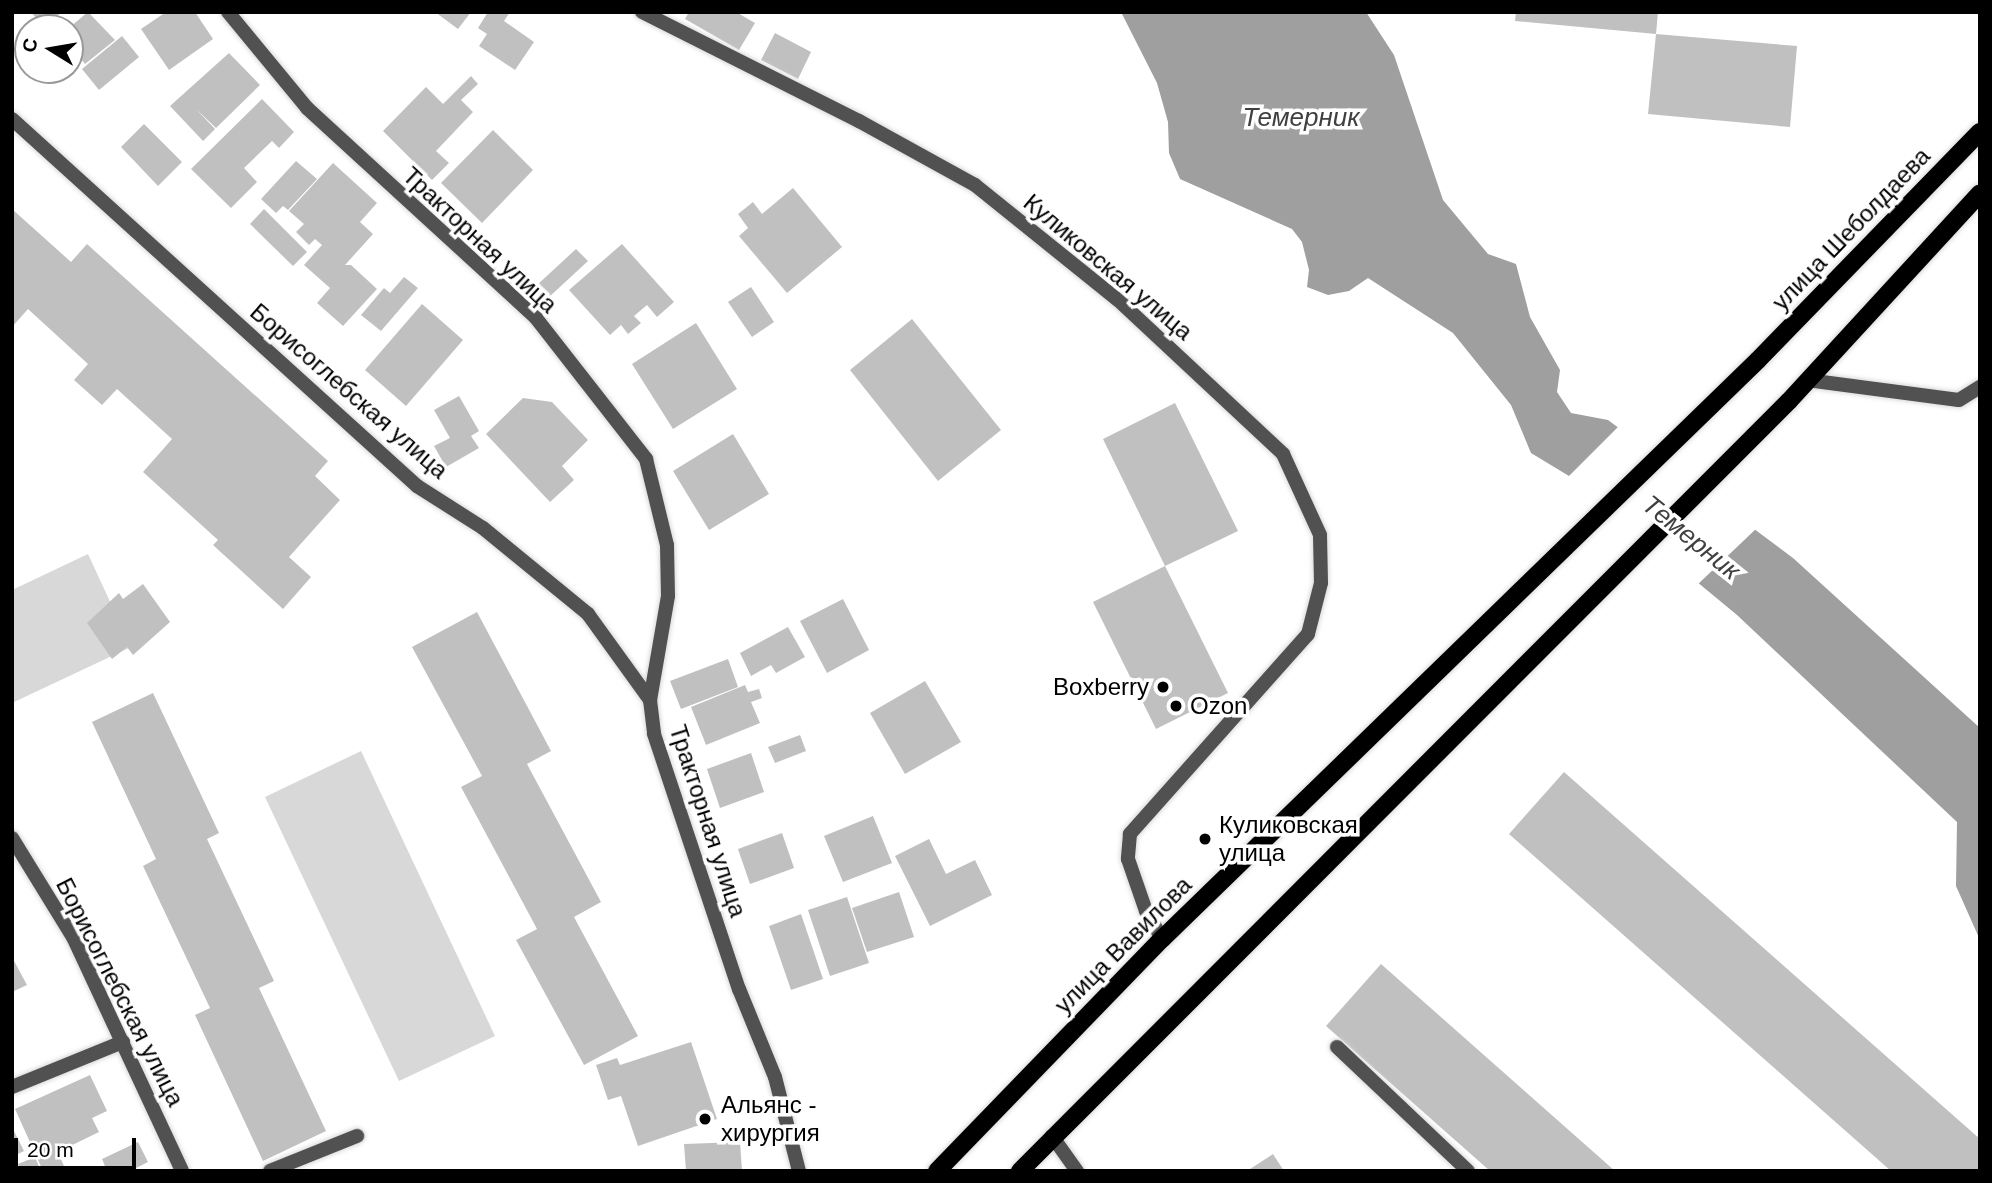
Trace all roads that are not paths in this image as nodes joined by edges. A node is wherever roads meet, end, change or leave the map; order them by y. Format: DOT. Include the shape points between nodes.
graph roads {
  1 [pos="228,12"];
  2 [pos="642,12"];
  3 [pos="12,119"];
  4 [pos="1980,132"];
  5 [pos="1980,193"];
  6 [pos="1807,380"];
  7 [pos="1980,387"];
  8 [pos="1437,667"];
  9 [pos="650,700"];
  10 [pos="12,838"];
  11 [pos="1162,939"];
  12 [pos="123,1042"];
  13 [pos="1337,1048"];
  14 [pos="12,1087"];
  15 [pos="357,1136"];
  16 [pos="1052,1136"];
  17 [pos="182,1171"];
  18 [pos="270,1171"];
  19 [pos="799,1171"];
  20 [pos="937,1171"];
  21 [pos="1020,1171"];
  22 [pos="1077,1171"];
  23 [pos="1468,1171"];
  1 -- 9 [label="street, Тракторная улица" via="307,108 536,318 646,459 667,545 668,596"];
  2 -- 11 [label="street, Куликовская улица" via="975,185 1117,299 1283,454 1320,535 1321,583 1315,609 1308,635 1130,834 1128,859 1146,911"];
  3 -- 9 [label="street, Борисоглебская улица" via="417,486 483,528 588,614"];
  4 -- 8 [label="main road, улица Шеболдаева" via="1758,360"];
  5 -- 6 [label="main road"];
  6 -- 7 [label="street" via="1959,400"];
  6 -- 16 [label="main road"];
  8 -- 11 [label="main road, улица Вавилова"];
  9 -- 19 [label="street, Тракторная улица" via="653,734 739,989 775,1077"];
  10 -- 12 [label="street, Борисоглебская улица" via="73,937"];
  11 -- 20 [label="main road, улица Вавилова"];
  12 -- 14 [label="street"];
  12 -- 17 [label="street, Борисоглебская улица"];
  13 -- 23 [label="street"];
  15 -- 18 [label="street"];
  16 -- 21 [label="main road"];
  16 -- 22 [label="street"];
}
